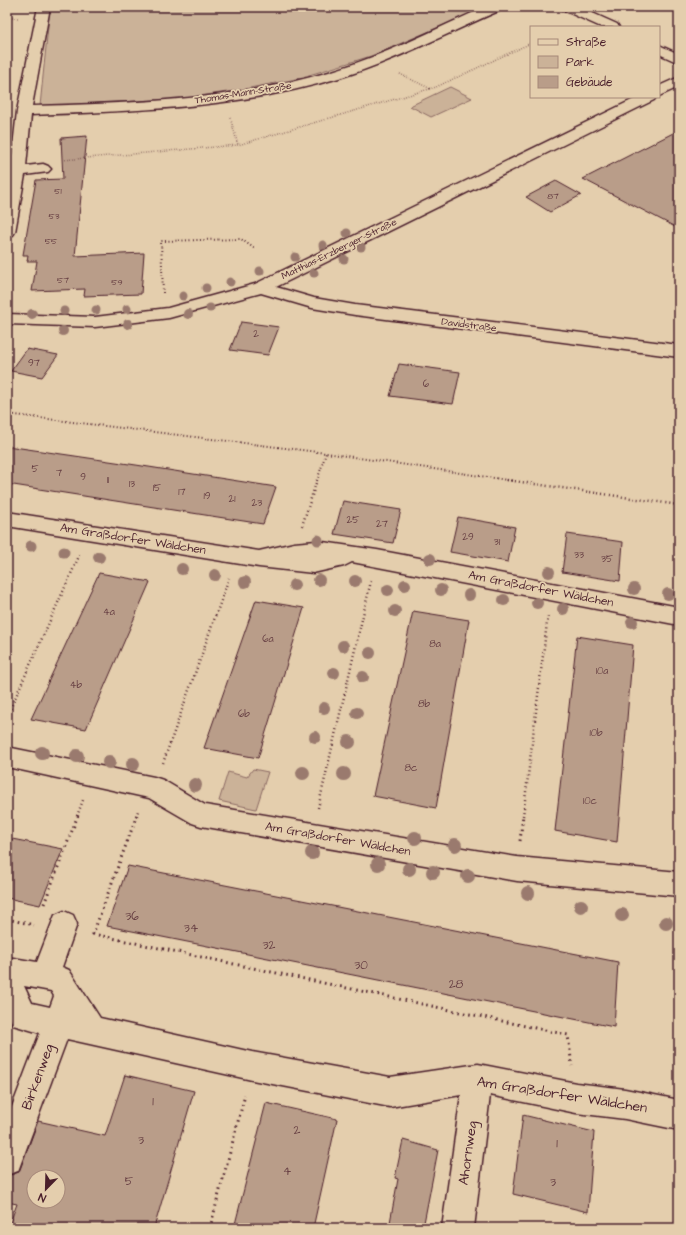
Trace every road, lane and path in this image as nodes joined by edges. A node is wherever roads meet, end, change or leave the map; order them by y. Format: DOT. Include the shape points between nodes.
graph roads {
  1 [pos="44,7"];
  2 [pos="496,7"];
  3 [pos="568,7"];
  4 [pos="7,18"];
  5 [pos="19,18"];
  6 [pos="608,26"];
  7 [pos="530,43"];
  8 [pos="660,50"];
  9 [pos="679,59"];
  10 [pos="396,71"];
  11 [pos="679,81"];
  12 [pos="431,89"];
  13 [pos="660,91"];
  14 [pos="647,98"];
  15 [pos="24,111"];
  16 [pos="230,117"];
  17 [pos="238,145"];
  18 [pos="63,160"];
  19 [pos="43,169"];
  20 [pos="15,173"];
  21 [pos="7,232"];
  22 [pos="255,249"];
  23 [pos="261,288"];
  24 [pos="163,293"];
  25 [pos="7,319"];
  26 [pos="679,351"];
  27 [pos="7,414"];
  28 [pos="326,453"];
  29 [pos="679,505"];
  30 [pos="7,519"];
  31 [pos="90,532"];
  32 [pos="294,551"];
  33 [pos="237,555"];
  34 [pos="355,556"];
  35 [pos="377,558"];
  36 [pos="259,559"];
  37 [pos="551,591"];
  38 [pos="679,616"];
  39 [pos="7,716"];
  40 [pos="7,757"];
  41 [pos="92,775"];
  42 [pos="150,788"];
  43 [pos="312,834"];
  44 [pos="517,869"];
  45 [pos="679,884"];
  46 [pos="42,908"];
  47 [pos="7,919"];
  48 [pos="38,920"];
  49 [pos="64,924"];
  50 [pos="7,970"];
  51 [pos="45,977"];
  52 [pos="7,980"];
  53 [pos="69,994"];
  54 [pos="58,1023"];
  55 [pos="91,1030"];
  56 [pos="252,1066"];
  57 [pos="478,1078"];
  58 [pos="576,1098"];
  59 [pos="679,1115"];
  60 [pos="7,1160"];
  61 [pos="210,1228"];
  62 [pos="458,1228"];
  1 -- 15 [label="street"];
  2 -- 15 [label="street, Thomas-Mann-Straße" via="377,60 333,75 278,89 151,106"];
  3 -- 6 [label="street" via="594,22"];
  4 -- 5 [label="path"];
  7 -- 12 [label="path"];
  8 -- 9 [label="street"];
  10 -- 12 [label="path"];
  11 -- 13 [label="street"];
  12 -- 17 [label="path"];
  14 -- 23 [label="street, Matthias-Erzberger-Straße"];
  15 -- 20 [label="street"];
  16 -- 17 [label="path"];
  17 -- 18 [label="path"];
  19 -- 20 [label="street"];
  20 -- 21 [label="street"];
  22 -- 24 [label="path" via="241,239 161,241"];
  23 -- 25 [label="street, Matthias-Erzberger-Straße" via="169,313 95,322"];
  23 -- 26 [label="street, Davidstraße" via="312,303 355,310"];
  27 -- 28 [label="path"];
  28 -- 29 [label="path"];
  28 -- 32 [label="path"];
  30 -- 31 [label="street, Am Graßdorfer Wäldchen"];
  31 -- 33 [label="street, Am Graßdorfer Wäldchen"];
  31 -- 39 [label="path"];
  32 -- 34 [label="street, Am Graßdorfer Wäldchen" via="316,549"];
  32 -- 36 [label="street, Am Graßdorfer Wäldchen"];
  33 -- 36 [label="street, Am Graßdorfer Wäldchen"];
  33 -- 42 [label="path"];
  34 -- 35 [label="street, Am Graßdorfer Wäldchen"];
  34 -- 36 [label="street, Am Graßdorfer Wäldchen" via="313,565"];
  35 -- 37 [label="street, Am Graßdorfer Wäldchen"];
  35 -- 43 [label="path"];
  37 -- 38 [label="street, Am Graßdorfer Wäldchen"];
  37 -- 44 [label="path"];
  40 -- 41 [label="street, Am Graßdorfer Wäldchen"];
  41 -- 42 [label="street, Am Graßdorfer Wäldchen"];
  41 -- 46 [label="path"];
  42 -- 43 [label="street, Am Graßdorfer Wäldchen" via="201,815"];
  42 -- 58 [label="path" via="93,934 568,1035"];
  43 -- 44 [label="street, Am Graßdorfer Wäldchen"];
  44 -- 45 [label="street, Am Graßdorfer Wäldchen"];
  47 -- 48 [label="path" via="36,925"];
  49 -- 51 [label="street"];
  50 -- 51 [label="street"];
  51 -- 53 [label="street" via="59,979"];
  52 -- 54 [label="street, Am Graßdorfer Wäldchen" via="23,1015"];
  53 -- 54 [label="street, Birkenweg"];
  53 -- 55 [label="street"];
  54 -- 55 [label="street, Am Graßdorfer Wäldchen"];
  54 -- 60 [label="street, Birkenweg"];
  55 -- 56 [label="street, Am Graßdorfer Wäldchen"];
  56 -- 57 [label="street, Am Graßdorfer Wäldchen" via="390,1092"];
  56 -- 61 [label="path"];
  57 -- 58 [label="street, Am Graßdorfer Wäldchen"];
  57 -- 62 [label="street, Ahornweg"];
  58 -- 59 [label="street, Am Graßdorfer Wäldchen" via="625,1104"];
}
